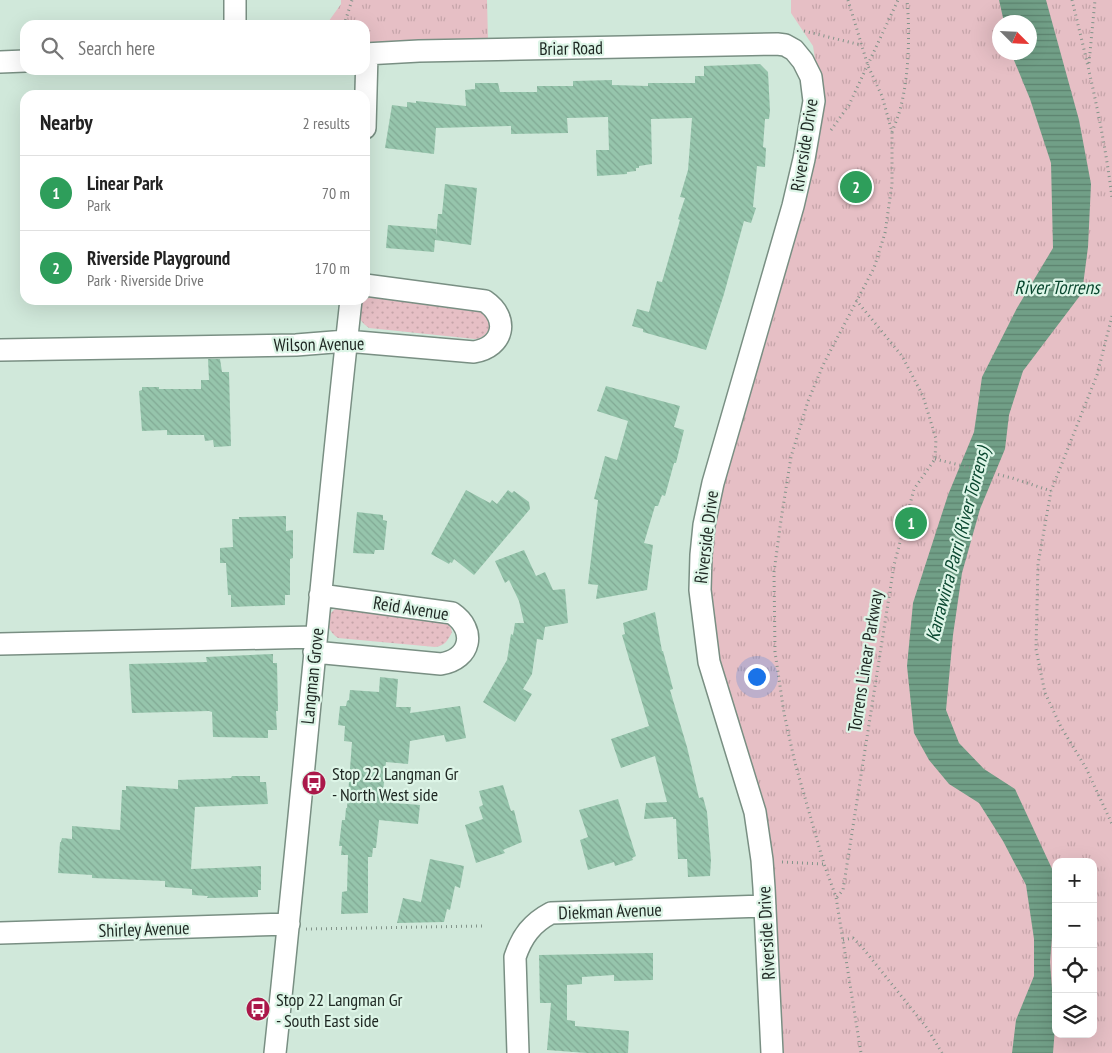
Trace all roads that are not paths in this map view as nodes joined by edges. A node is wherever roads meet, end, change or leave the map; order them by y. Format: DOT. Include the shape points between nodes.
graph roads {
  1 [pos="235,0"];
  2 [pos="235,20"];
  3 [pos="777,44"];
  4 [pos="370,54"];
  5 [pos="20,61"];
  6 [pos="0,62"];
  7 [pos="366,75"];
  8 [pos="366,90"];
  9 [pos="370,286"];
  10 [pos="350,305"];
  11 [pos="346,341"];
  12 [pos="0,350"];
  13 [pos="320,595"];
  14 [pos="0,644"];
  15 [pos="315,645"];
  16 [pos="765,906"];
  17 [pos="297,927"];
  18 [pos="0,933"];
  19 [pos="275,1053"];
  20 [pos="518,1053"];
  21 [pos="772,1053"];
  1 -- 2 [label="street"];
  3 -- 4 [label="street, Briar Road"];
  3 -- 16 [label="street, Riverside Drive" via="794,50 803,61 811,77 814,101 793,206 712,483 704,525 700,590 709,662 755,812"];
  5 -- 6 [label="street"];
  7 -- 8 [label="street"];
  9 -- 11 [label="street, Wilson Avenue" via="485,301 499,316 498,336 494,344 474,352"];
  10 -- 11 [label="street, Langman Grove"];
  11 -- 12 [label="street, Wilson Avenue" via="296,345"];
  11 -- 13 [label="street, Langman Grove"];
  13 -- 15 [label="street, Langman Grove"];
  13 -- 15 [label="street, Reid Avenue" via="452,613 466,628 468,641 461,656 441,664"];
  14 -- 15 [label="street, Reid Avenue"];
  15 -- 17 [label="street, Langman Grove"];
  16 -- 20 [label="street, Diekman Avenue" via="551,912 529,928 515,957"];
  16 -- 21 [label="street, Riverside Drive"];
  17 -- 18 [label="street, Shirley Avenue"];
  17 -- 19 [label="street, Langman Grove"];
}
